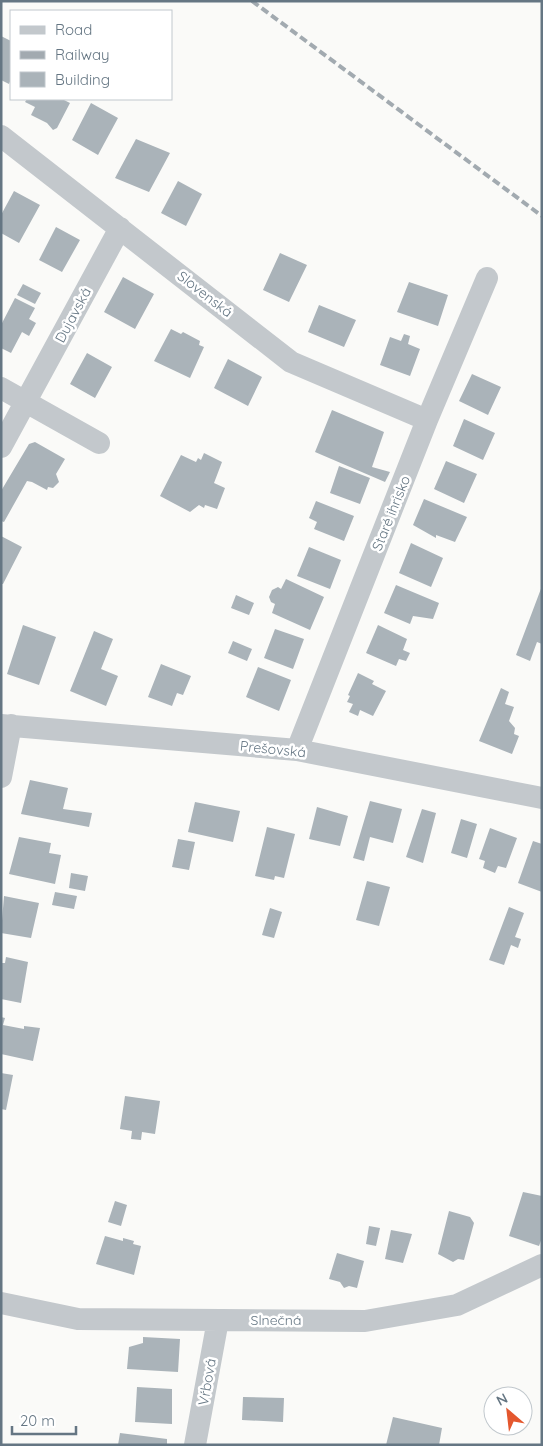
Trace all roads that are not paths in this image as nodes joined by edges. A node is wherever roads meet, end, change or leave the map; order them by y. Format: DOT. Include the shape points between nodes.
graph roads {
  1 [pos="1,136"];
  2 [pos="120,228"];
  3 [pos="487,278"];
  4 [pos="1,388"];
  5 [pos="26,402"];
  6 [pos="428,420"];
  7 [pos="99,444"];
  8 [pos="1,447"];
  9 [pos="6,725"];
  10 [pos="297,750"];
  11 [pos="1,777"];
  12 [pos="540,794"];
  13 [pos="542,1265"];
  14 [pos="1,1303"];
  15 [pos="218,1320"];
  16 [pos="196,1445"];
  1 -- 2 [label="street, Slovenská"];
  2 -- 5 [label="street, Dujavská"];
  2 -- 6 [label="street, Slovenská" via="292,362"];
  3 -- 6 [label="street, Staré ihrisko"];
  4 -- 5 [label="street"];
  5 -- 7 [label="street"];
  5 -- 8 [label="street, Dujavská"];
  6 -- 10 [label="street, Staré ihrisko"];
  9 -- 10 [label="street, Prešovská"];
  9 -- 11 [label="street"];
  10 -- 12 [label="street, Prešovská"];
  13 -- 15 [label="street, Slnečná" via="457,1305 365,1321"];
  14 -- 15 [label="street, Slnečná" via="78,1319"];
  15 -- 16 [label="street, Vŕbová"];
}
